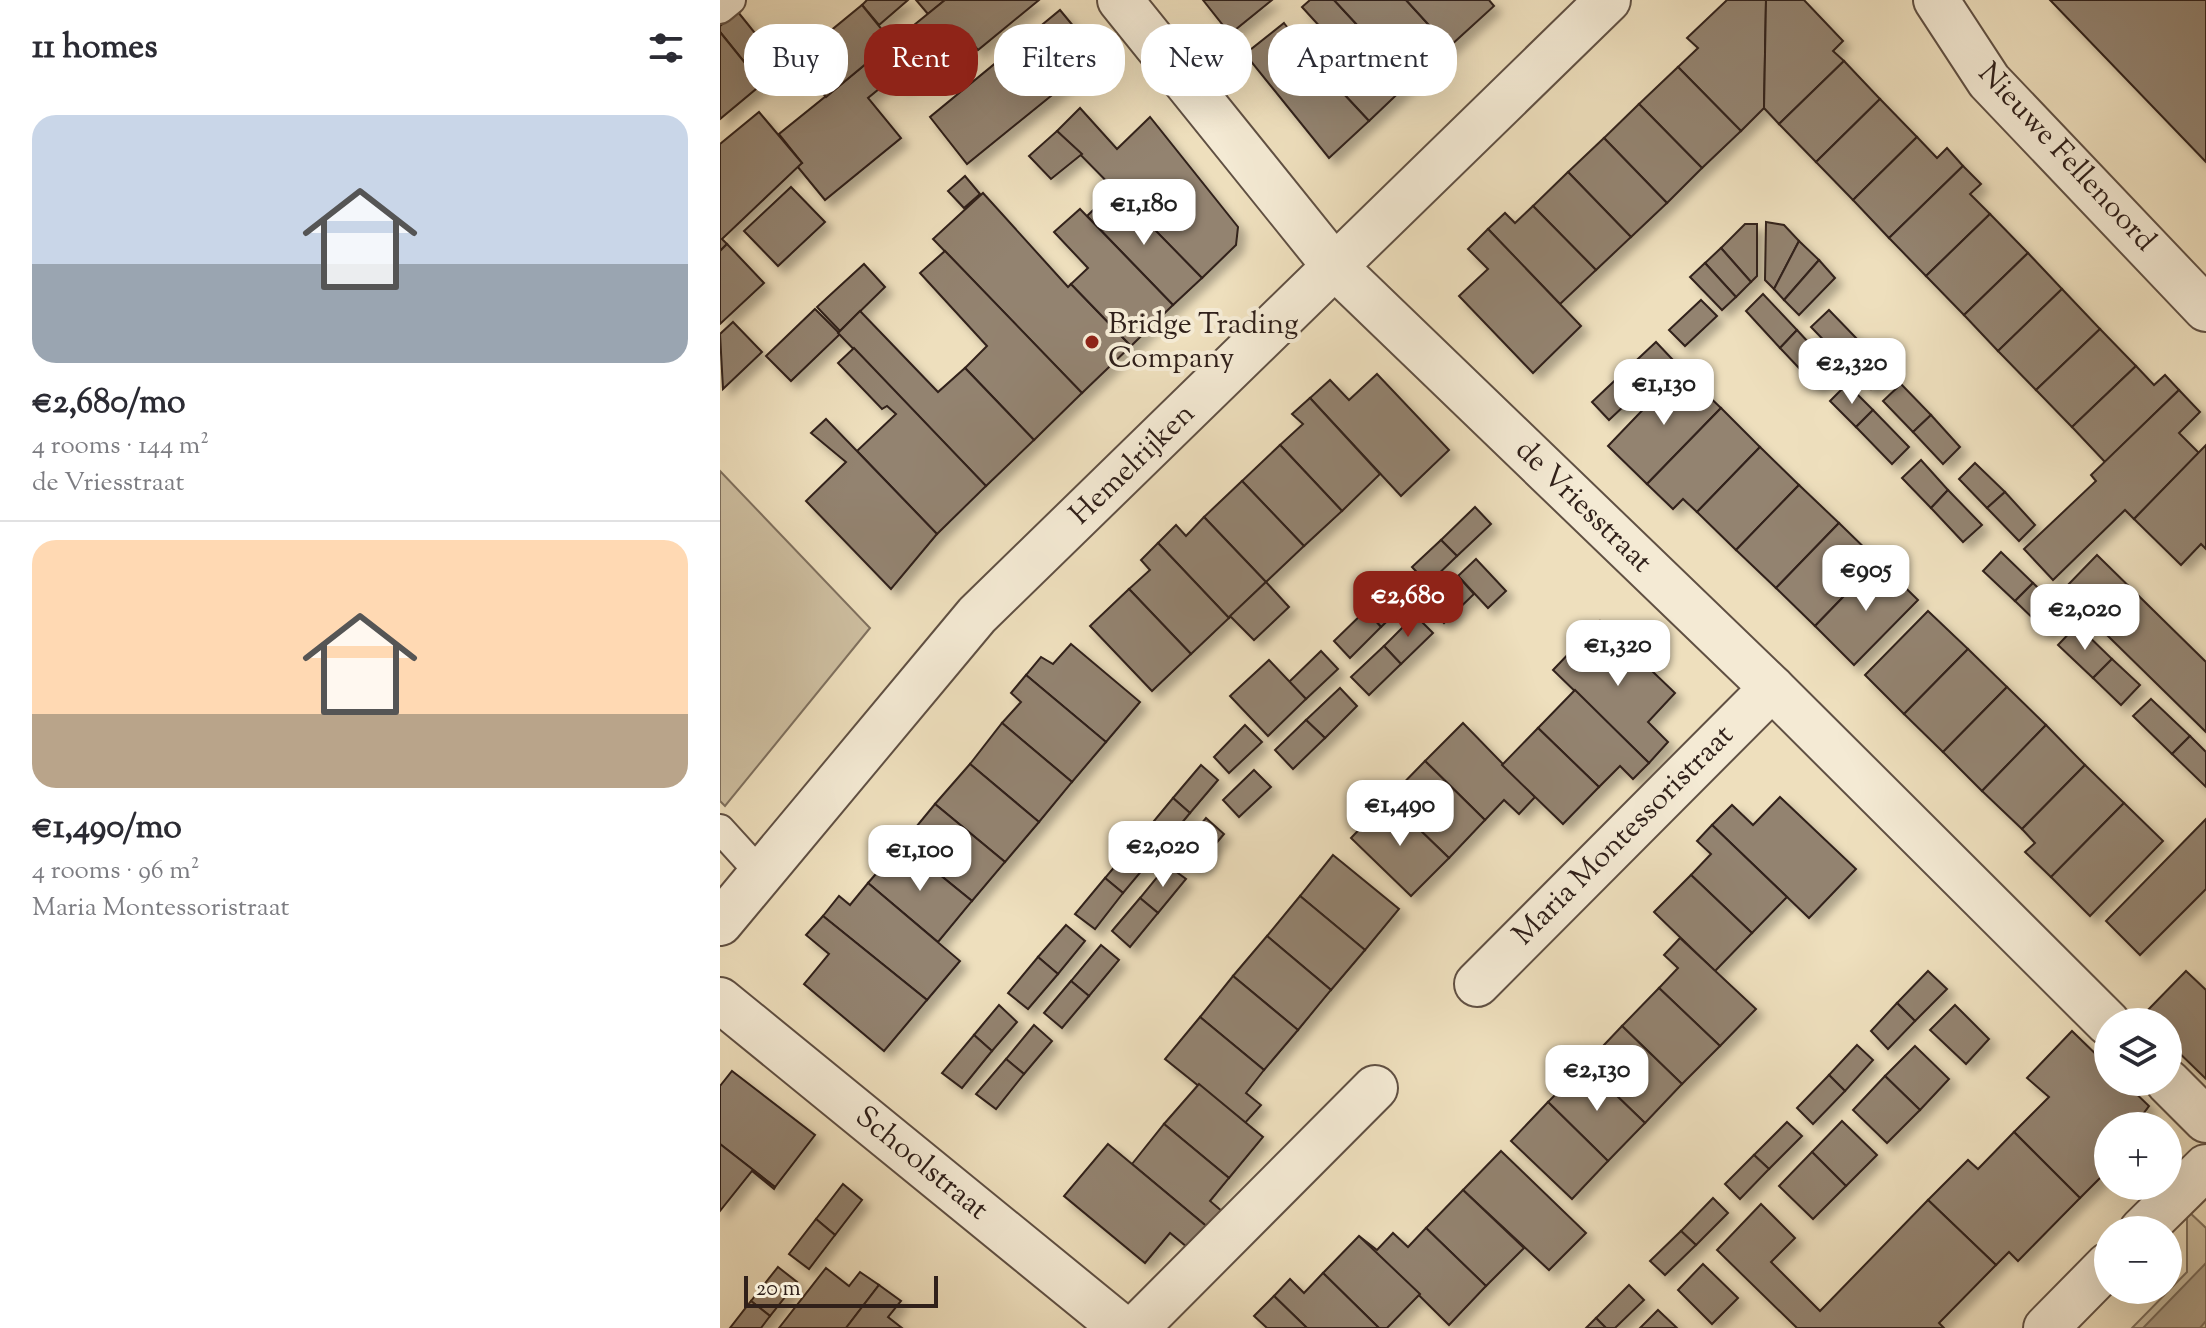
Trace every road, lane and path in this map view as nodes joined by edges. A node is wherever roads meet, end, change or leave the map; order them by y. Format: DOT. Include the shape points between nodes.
graph roads {
  1 [pos="731,0"];
  2 [pos="1120,0"];
  3 [pos="1608,0"];
  4 [pos="1936,0"];
  5 [pos="720,9"];
  6 [pos="1336,268"];
  7 [pos="2206,309"];
  8 [pos="1772,688"];
  9 [pos="720,829"];
  10 [pos="761,874"];
  11 [pos="720,923"];
  12 [pos="1477,984"];
  13 [pos="720,1000"];
  14 [pos="2094,1009"];
  15 [pos="1375,1088"];
  16 [pos="2182,1096"];
  17 [pos="2206,1120"];
  18 [pos="2206,1167"];
  19 [pos="2156,1216"];
  20 [pos="2094,1279"];
  21 [pos="1122,1328"];
  22 [pos="1136,1328"];
  23 [pos="2046,1328"];
  1 -- 5 [label="lane"];
  2 -- 6 [label="street, de Vriesstraat"];
  3 -- 6 [label="street, Hemelrijken"];
  4 -- 7 [label="street, Nieuwe Fellenoord" via="1989,81"];
  6 -- 8 [label="street, de Vriesstraat"];
  6 -- 10 [label="street, Hemelrijken" via="977,615"];
  8 -- 12 [label="street, Maria Montessoristraat"];
  8 -- 14 [label="street, de Vriesstraat"];
  9 -- 10 [label="lane"];
  10 -- 11 [label="street, Hemelrijken"];
  13 -- 21 [label="street, Schoolstraat"];
  15 -- 22 [label="street"];
  16 -- 17 [label="street"];
  18 -- 19 [label="street"];
  20 -- 23 [label="street"];
}
